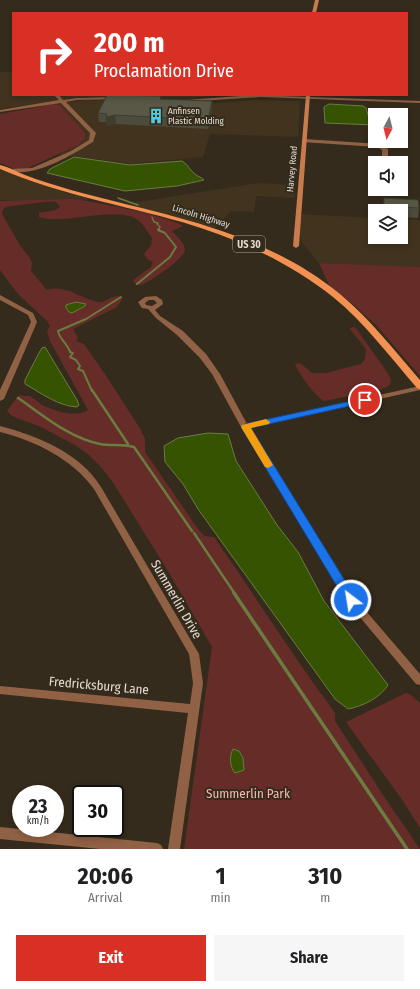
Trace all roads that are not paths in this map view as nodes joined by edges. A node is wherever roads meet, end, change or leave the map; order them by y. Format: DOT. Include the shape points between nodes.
graph roads {
  1 [pos="317,0"];
  2 [pos="314,12"];
  3 [pos="57,96"];
  4 [pos="308,96"];
  5 [pos="125,98"];
  6 [pos="177,100"];
  7 [pos="61,101"];
  8 [pos="420,102"];
  9 [pos="0,111"];
  10 [pos="304,141"];
  11 [pos="386,156"];
  12 [pos="0,167"];
  13 [pos="33,170"];
  14 [pos="9,171"];
  15 [pos="36,182"];
  16 [pos="296,246"];
  17 [pos="0,297"];
  18 [pos="150,308"];
  19 [pos="420,387"];
  20 [pos="0,399"];
  21 [pos="245,427"];
  22 [pos="0,429"];
  23 [pos="420,681"];
  24 [pos="0,690"];
  25 [pos="195,708"];
  26 [pos="0,833"];
  27 [pos="157,849"];
  28 [pos="174,849"];
  1 -- 2 [label="street"];
  3 -- 7 [label="street"];
  4 -- 6 [label="street"];
  4 -- 8 [label="street"];
  4 -- 10 [label="street, Harvey Road"];
  5 -- 7 [label="street"];
  7 -- 9 [label="street"];
  7 -- 13 [label="street" via="93,133 91,142"];
  10 -- 11 [label="street" via="378,145 385,149"];
  10 -- 16 [label="street, Harvey Road"];
  12 -- 14 [label="main road, Lincoln Highway / US 30"];
  13 -- 14 [label="street"];
  13 -- 15 [label="street"];
  14 -- 15 [label="main road, Lincoln Highway / US 30"];
  15 -- 19 [label="main road, Lincoln Highway / US 30" via="187,221 230,236 277,257 321,285 353,310"];
  17 -- 20 [label="street" via="31,314 34,322"];
  18 -- 21 [label="street" via="202,356 216,374"];
  19 -- 21 [label="street"];
  21 -- 23 [label="street" via="351,600"];
  22 -- 25 [label="street, Summerlin Drive" via="18,433 65,457 86,472 194,654 198,683"];
  24 -- 25 [label="street, Fredricksburg Lane"];
  25 -- 28 [label="street, Summerlin Drive"];
  26 -- 27 [label="street"];
}
